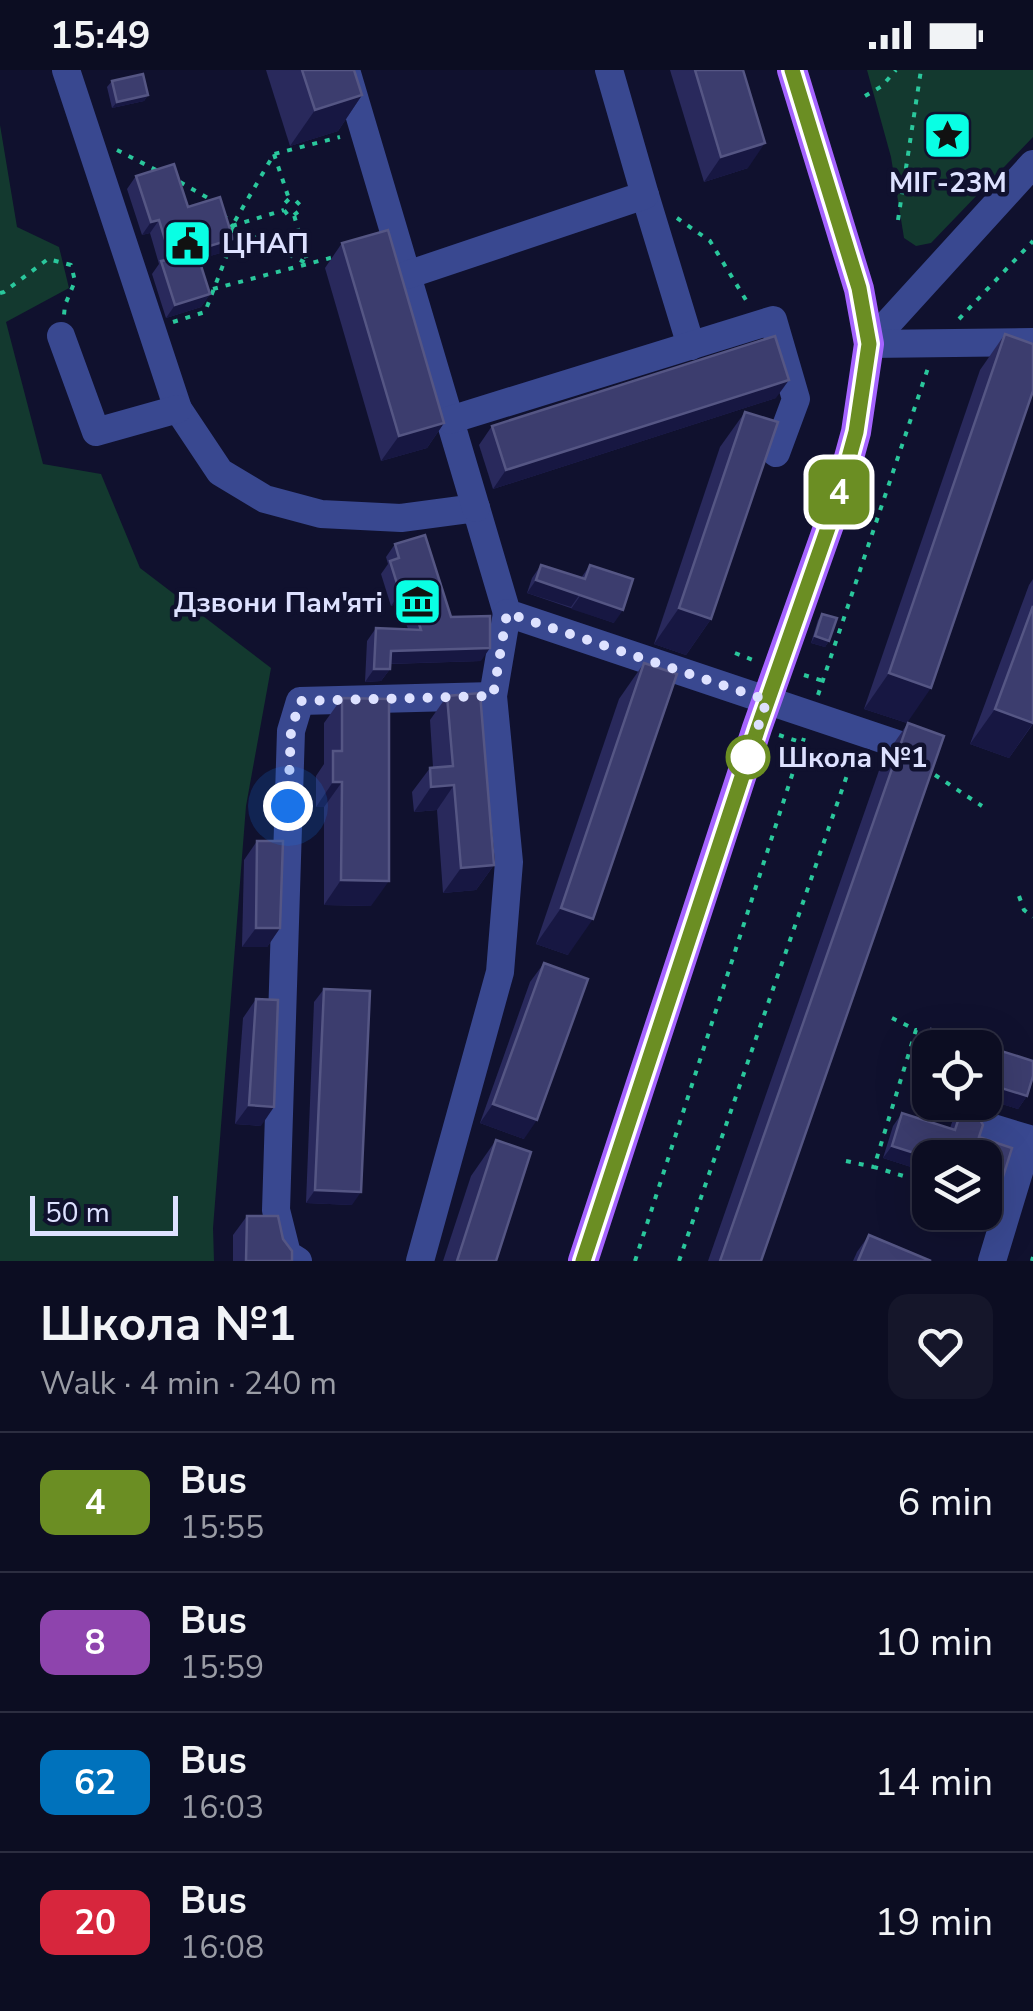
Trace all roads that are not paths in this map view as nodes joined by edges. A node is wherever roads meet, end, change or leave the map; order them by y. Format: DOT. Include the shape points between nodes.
graph roads {
  1 [pos="66,70"];
  2 [pos="346,70"];
  3 [pos="609,70"];
  4 [pos="792,70"];
  5 [pos="1033,164"];
  6 [pos="645,195"];
  7 [pos="407,275"];
  8 [pos="62,336"];
  9 [pos="1033,342"];
  10 [pos="869,344"];
  11 [pos="691,346"];
  12 [pos="178,408"];
  13 [pos="450,420"];
  14 [pos="776,452"];
  15 [pos="476,508"];
  16 [pos="507,613"];
  17 [pos="493,696"];
  18 [pos="767,700"];
  19 [pos="908,748"];
  20 [pos="986,1126"];
  21 [pos="298,1261"];
  22 [pos="420,1261"];
  23 [pos="583,1261"];
  24 [pos="992,1261"];
  1 -- 12 [label="street"];
  2 -- 7 [label="street"];
  3 -- 6 [label="street"];
  4 -- 10 [label="main road" via="859,288"];
  5 -- 10 [label="street"];
  6 -- 7 [label="street"];
  6 -- 11 [label="street"];
  7 -- 13 [label="street"];
  8 -- 12 [label="street" via="96,432"];
  9 -- 10 [label="street"];
  10 -- 18 [label="main road" via="836,505"];
  11 -- 13 [label="street"];
  11 -- 14 [label="street" via="773,320 796,399"];
  12 -- 15 [label="street" via="220,472 265,499 321,514 401,518"];
  13 -- 15 [label="street"];
  15 -- 16 [label="street"];
  16 -- 17 [label="street"];
  16 -- 18 [label="street"];
  17 -- 21 [label="street" via="300,701 291,731 276,1210 287,1254"];
  17 -- 22 [label="street" via="509,862 500,972"];
  18 -- 19 [label="street"];
  18 -- 23 [label="main road"];
  20 -- 24 [label="street" via="1029,1139"];
}
